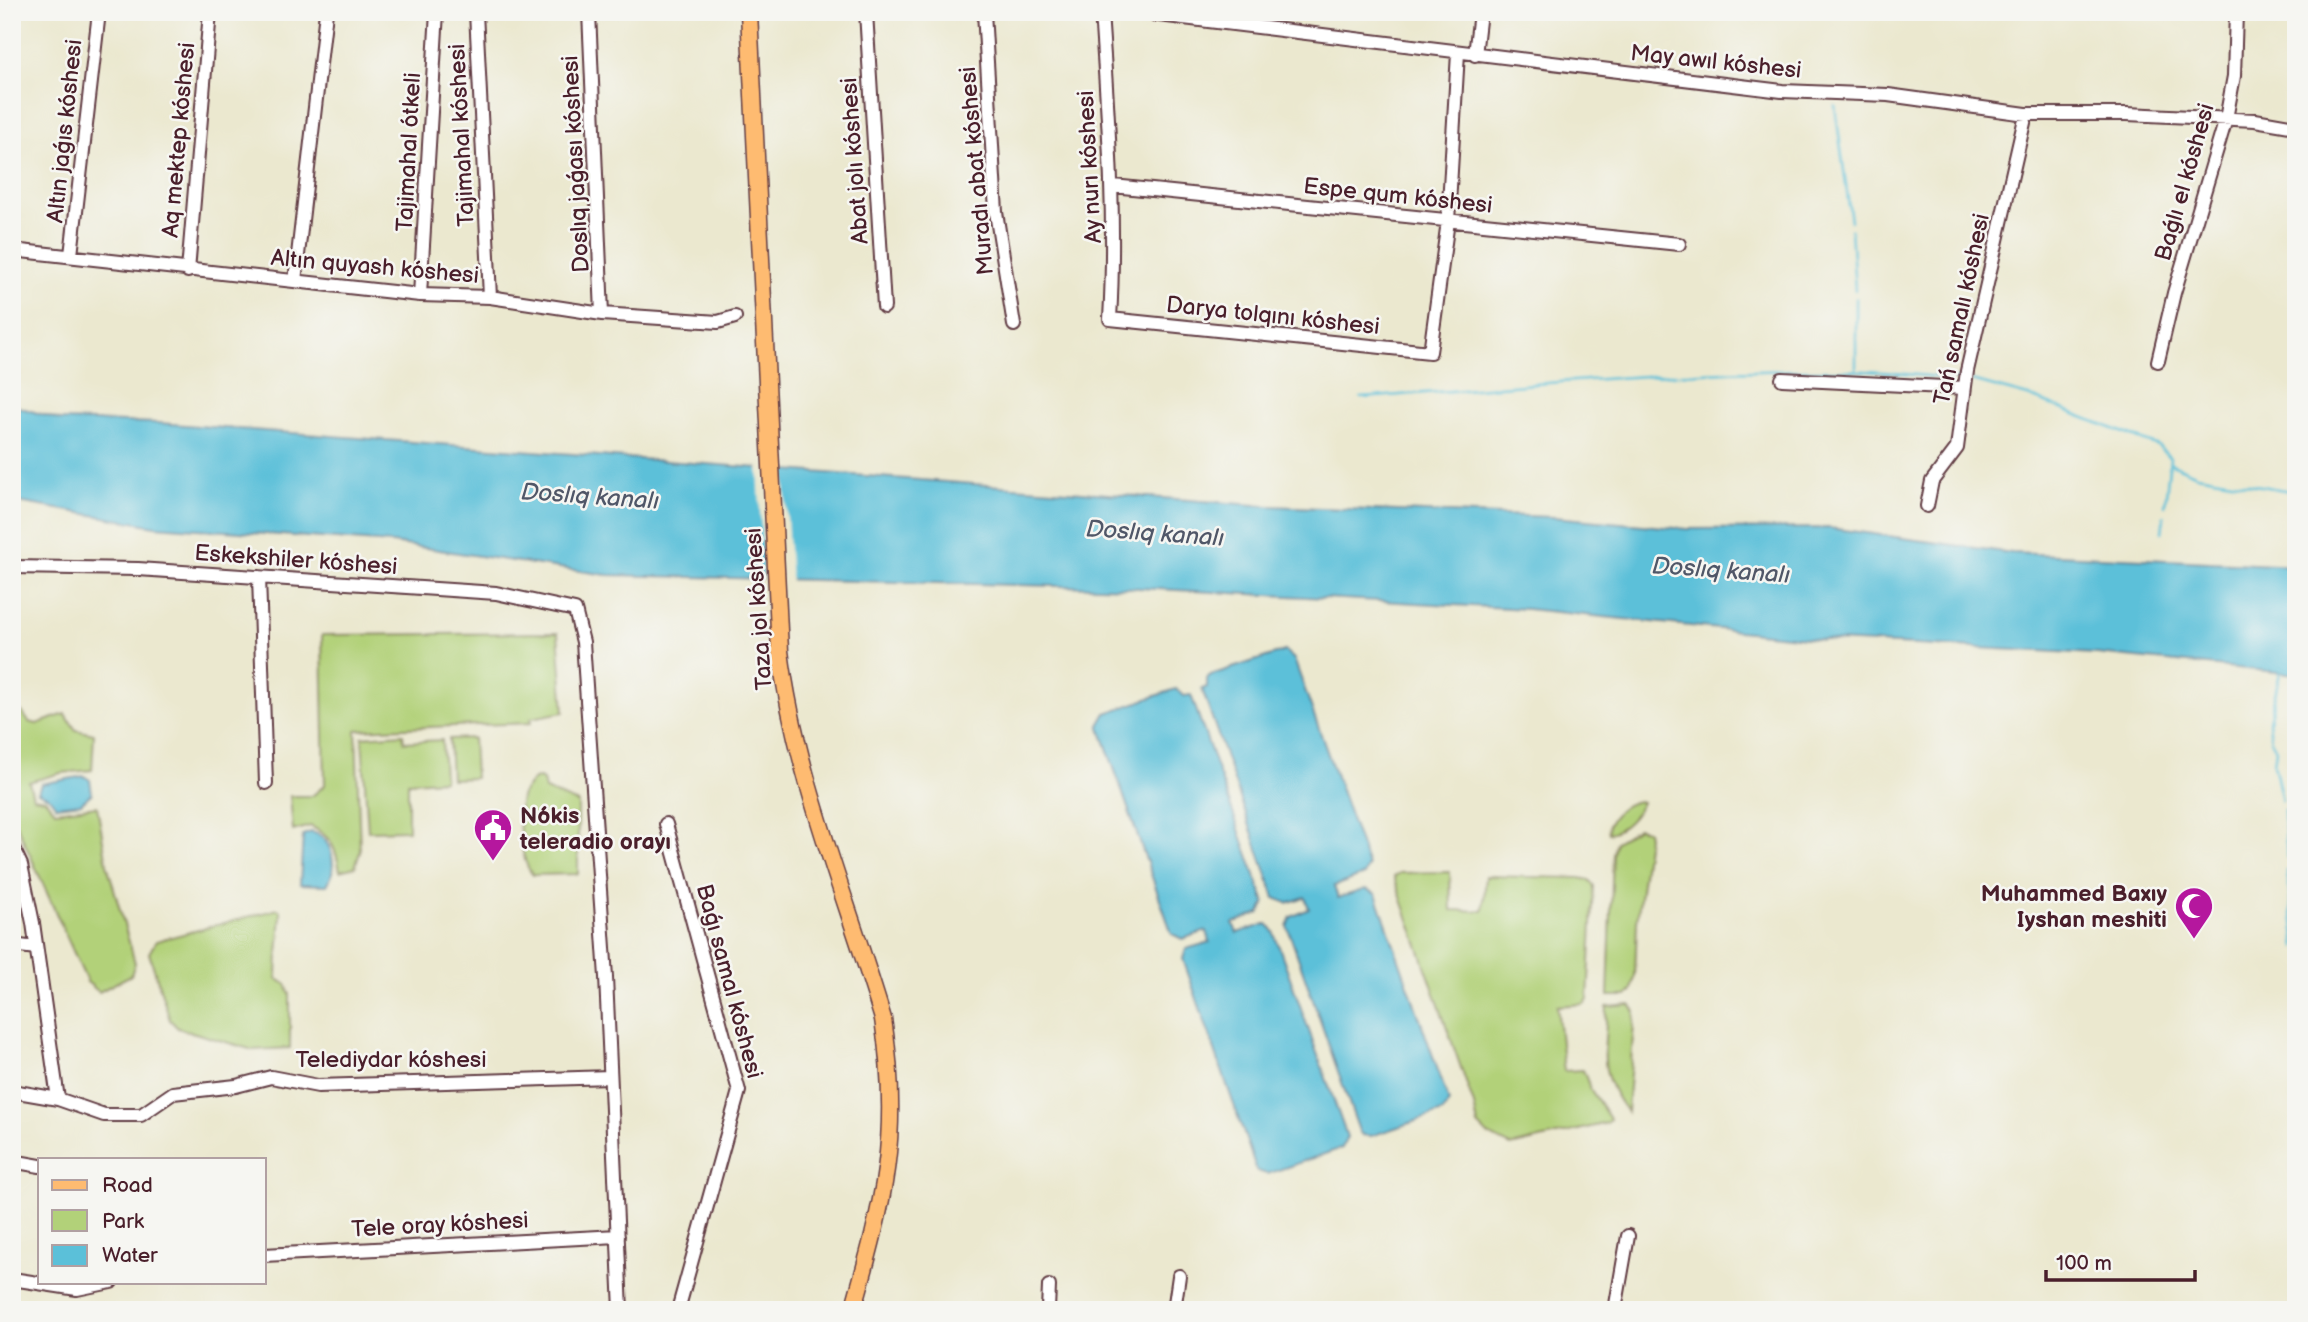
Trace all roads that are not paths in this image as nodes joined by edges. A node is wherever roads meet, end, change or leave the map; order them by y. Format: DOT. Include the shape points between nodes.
graph roads {
  1 [pos="99,12"];
  2 [pos="210,12"];
  3 [pos="326,12"];
  4 [pos="437,12"];
  5 [pos="476,12"];
  6 [pos="589,12"];
  7 [pos="749,12"];
  8 [pos="866,12"];
  9 [pos="984,12"];
  10 [pos="1101,12"];
  11 [pos="1134,12"];
  12 [pos="1480,12"];
  13 [pos="2236,12"];
  14 [pos="1458,53"];
  15 [pos="1475,55"];
  16 [pos="2026,114"];
  17 [pos="2226,119"];
  18 [pos="2296,127"];
  19 [pos="1113,186"];
  20 [pos="1448,221"];
  21 [pos="1679,244"];
  22 [pos="12,250"];
  23 [pos="71,256"];
  24 [pos="188,271"];
  25 [pos="295,281"];
  26 [pos="420,295"];
  27 [pos="490,297"];
  28 [pos="884,307"];
  29 [pos="603,314"];
  30 [pos="735,317"];
  31 [pos="1110,319"];
  32 [pos="1014,325"];
  33 [pos="2158,361"];
  34 [pos="1782,379"];
  35 [pos="1964,388"];
  36 [pos="1927,506"];
  37 [pos="12,567"];
  38 [pos="259,577"];
  39 [pos="266,783"];
  40 [pos="666,824"];
  41 [pos="12,846"];
  42 [pos="12,945"];
  43 [pos="36,948"];
  44 [pos="610,1077"];
  45 [pos="12,1091"];
  46 [pos="58,1099"];
  47 [pos="12,1161"];
  48 [pos="38,1166"];
  49 [pos="618,1236"];
  50 [pos="1628,1236"];
  51 [pos="266,1255"];
  52 [pos="1179,1276"];
  53 [pos="12,1279"];
  54 [pos="38,1283"];
  55 [pos="44,1284"];
  56 [pos="101,1284"];
  57 [pos="1049,1286"];
  58 [pos="621,1310"];
  59 [pos="678,1310"];
  60 [pos="853,1310"];
  61 [pos="1048,1310"];
  62 [pos="1174,1310"];
  63 [pos="1615,1310"];
  1 -- 23 [label="street, Altın jaǵıs kóshesi"];
  2 -- 24 [label="street, Aq mektep kóshesi"];
  3 -- 25 [label="street"];
  4 -- 26 [label="street, Tajimahal ótkeli"];
  5 -- 27 [label="street, Tajimahal kóshesi"];
  6 -- 29 [label="street, Doslıq jaǵası kóshesi"];
  7 -- 60 [label="main road, Taza jol kóshesi" via="780,651 794,737 883,1019 889,1055 893,1108 887,1176"];
  8 -- 28 [label="street, Abat jolı kóshesi"];
  9 -- 32 [label="street, Muradı abat kóshesi" via="996,212"];
  10 -- 19 [label="street, Ay nurı kóshesi"];
  11 -- 14 [label="street, May awıl kóshesi"];
  12 -- 15 [label="street"];
  13 -- 17 [label="street, Baǵlı el kóshesi" via="2234,76"];
  14 -- 15 [label="street, May awıl kóshesi"];
  14 -- 20 [label="street"];
  15 -- 16 [label="street, May awıl kóshesi" via="1782,91 1888,95"];
  16 -- 17 [label="street, May awıl kóshesi"];
  16 -- 35 [label="street, Tań samalı kóshesi"];
  17 -- 18 [label="street, May awıl kóshesi"];
  17 -- 33 [label="street, Baǵlı el kóshesi"];
  19 -- 20 [label="street, Espe qum kóshesi"];
  19 -- 31 [label="street, Ay nurı kóshesi"];
  20 -- 21 [label="street, Espe qum kóshesi"];
  20 -- 31 [label="street, Darya tolqını kóshesi" via="1430,352"];
  22 -- 23 [label="street, Altın quyash kóshesi"];
  23 -- 24 [label="street, Altın quyash kóshesi"];
  24 -- 25 [label="street, Altın quyash kóshesi"];
  25 -- 26 [label="street, Altın quyash kóshesi"];
  26 -- 27 [label="street, Altın quyash kóshesi"];
  27 -- 29 [label="street, Altın quyash kóshesi"];
  29 -- 30 [label="street, Altın quyash kóshesi" via="718,322"];
  34 -- 35 [label="street"];
  35 -- 36 [label="street, Tań samalı kóshesi" via="1957,448 1931,481"];
  37 -- 38 [label="street, Eskekshiler kóshesi"];
  38 -- 39 [label="street"];
  38 -- 44 [label="street, Eskekshiler kóshesi" via="496,593 575,610 583,642"];
  40 -- 59 [label="street, Baǵı samal kóshesi" via="738,1091"];
  41 -- 43 [label="street" via="21,865"];
  42 -- 43 [label="street"];
  43 -- 46 [label="street"];
  44 -- 46 [label="street, Telediydar kóshesi" via="318,1086 271,1077 173,1093 141,1115 104,1115"];
  44 -- 49 [label="street"];
  45 -- 46 [label="street, Telediydar kóshesi"];
  47 -- 48 [label="street"];
  49 -- 51 [label="street, Tele oray kóshesi"];
  49 -- 58 [label="street"];
  50 -- 63 [label="street"];
  52 -- 62 [label="street"];
  53 -- 54 [label="street"];
  55 -- 56 [label="street" via="77,1289"];
  57 -- 61 [label="street"];
}
